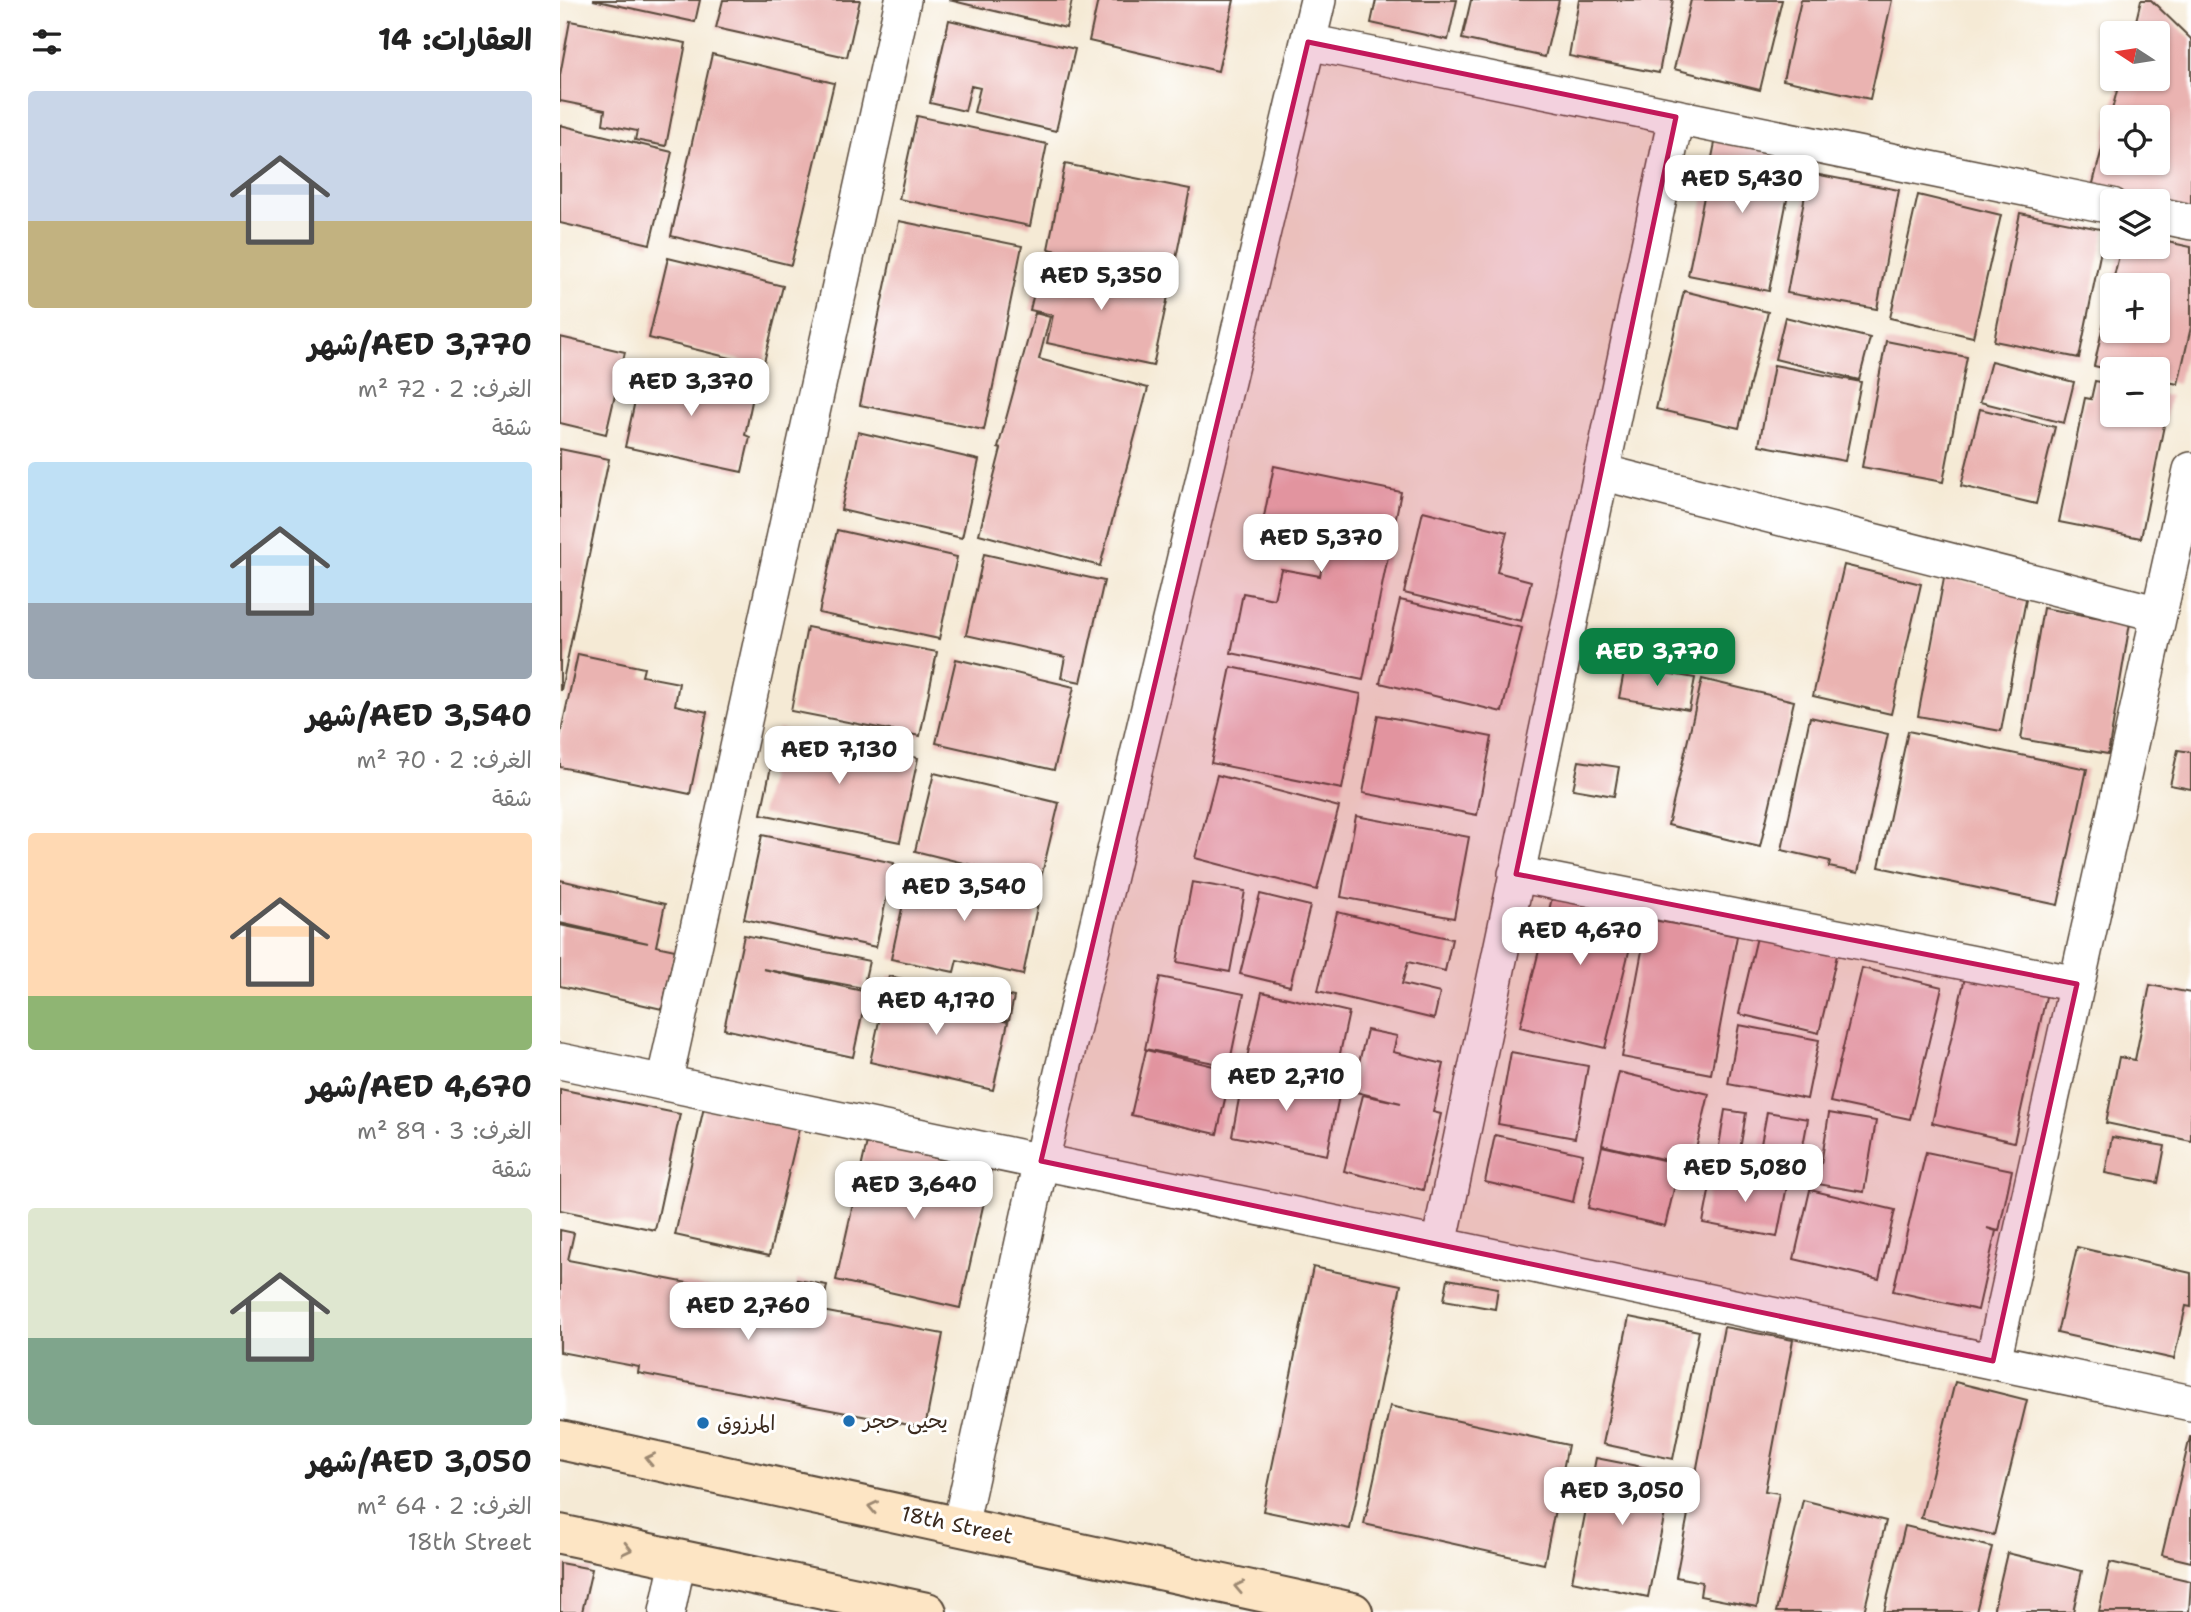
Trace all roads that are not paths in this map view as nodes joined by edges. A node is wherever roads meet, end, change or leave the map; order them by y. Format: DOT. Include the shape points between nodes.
graph roads {
  1 [pos="903,0"];
  2 [pos="1318,0"];
  3 [pos="1308,41"];
  4 [pos="1676,117"];
  5 [pos="2100,204"];
  6 [pos="2170,218"];
  7 [pos="2191,222"];
  8 [pos="2191,470"];
  9 [pos="1601,472"];
  10 [pos="2159,614"];
  11 [pos="1516,874"];
  12 [pos="2077,984"];
  13 [pos="560,1061"];
  14 [pos="664,1083"];
  15 [pos="1041,1161"];
  16 [pos="1439,1245"];
  17 [pos="1993,1361"];
  18 [pos="2191,1403"];
  19 [pos="560,1440"];
  20 [pos="960,1526"];
  21 [pos="560,1534"];
  22 [pos="678,1560"];
  23 [pos="667,1612"];
  24 [pos="927,1612"];
  25 [pos="1353,1612"];
  1 -- 14 [label="street"];
  2 -- 3 [label="street"];
  3 -- 4 [label="street"];
  3 -- 15 [label="street"];
  4 -- 5 [label="street"];
  4 -- 9 [label="street"];
  6 -- 7 [label="street"];
  8 -- 10 [label="street"];
  9 -- 10 [label="street"];
  9 -- 11 [label="street"];
  10 -- 12 [label="street"];
  11 -- 12 [label="street"];
  11 -- 16 [label="street"];
  12 -- 17 [label="street"];
  13 -- 14 [label="street"];
  14 -- 15 [label="street"];
  15 -- 16 [label="street"];
  15 -- 20 [label="street"];
  16 -- 17 [label="street"];
  17 -- 18 [label="street"];
  20 -- 19 [label="street, 18th Street, one-way"];
  25 -- 20 [label="street, 18th Street, one-way"];
  21 -- 22 [label="street, one-way"];
  22 -- 23 [label="street"];
  22 -- 24 [label="street"];
}
